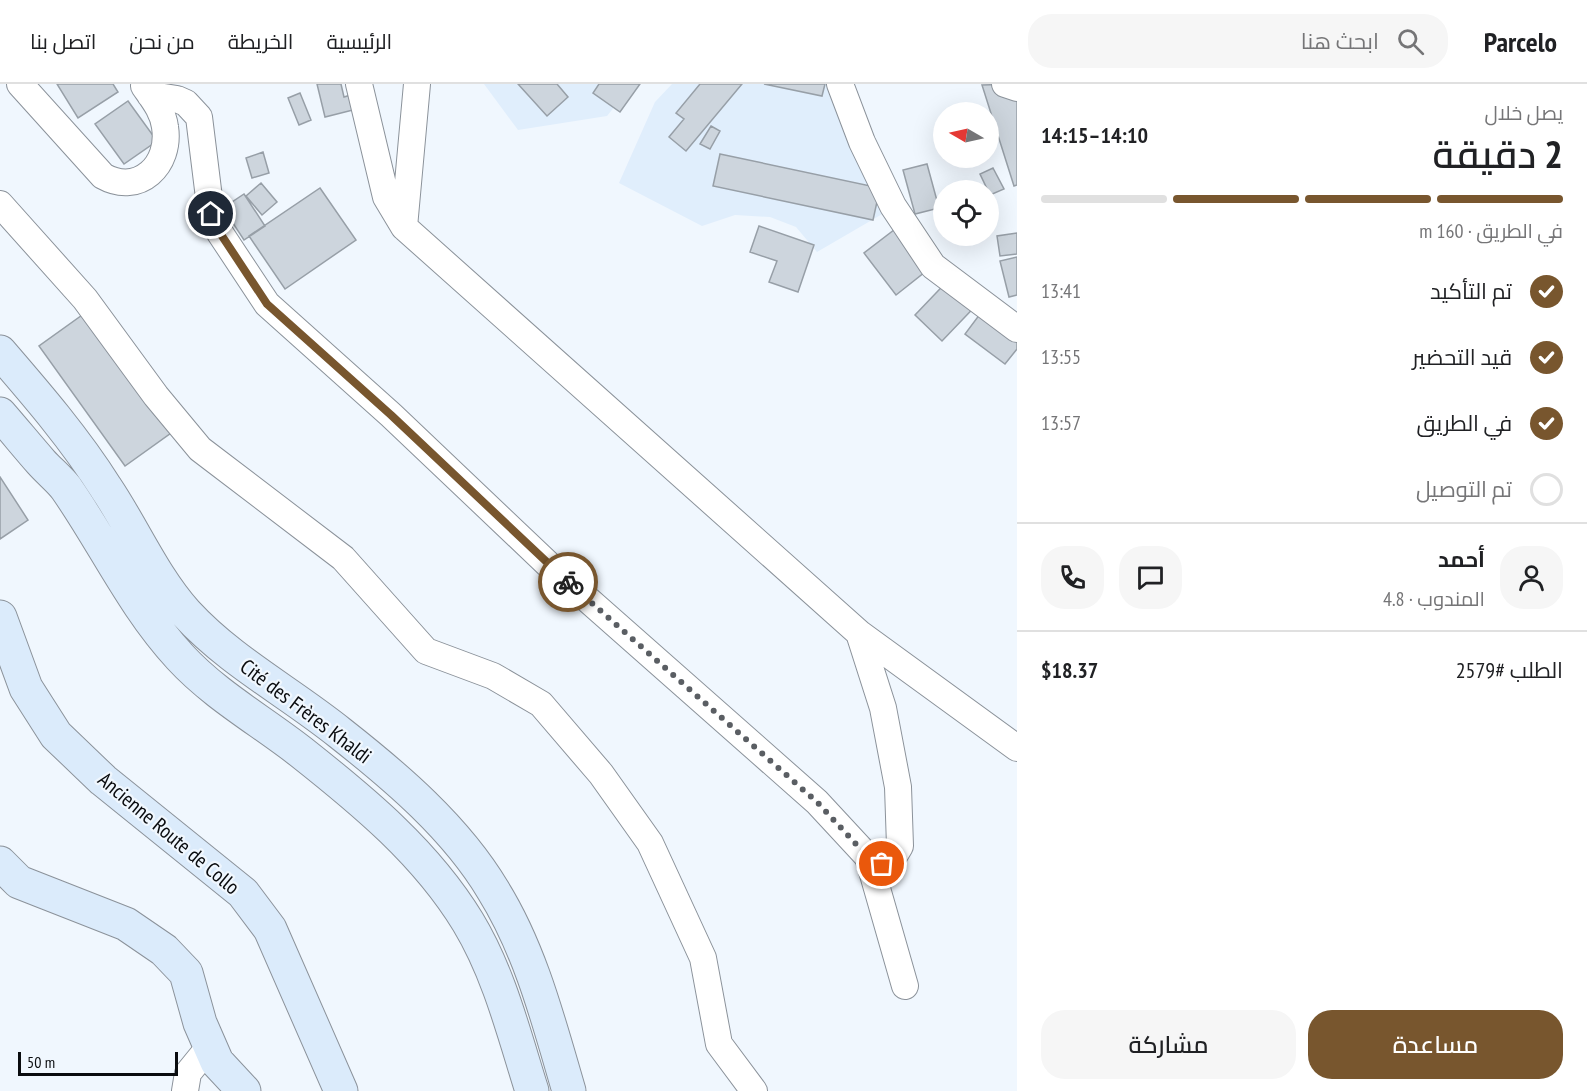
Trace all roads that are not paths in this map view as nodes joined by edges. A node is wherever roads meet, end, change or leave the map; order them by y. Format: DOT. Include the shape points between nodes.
graph roads {
  1 [pos="20,84"];
  2 [pos="359,84"];
  3 [pos="417,84"];
  4 [pos="840,84"];
  5 [pos="1005,84"];
  6 [pos="1017,88"];
  7 [pos="146,89"];
  8 [pos="0,204"];
  9 [pos="404,227"];
  10 [pos="1017,329"];
  11 [pos="0,352"];
  12 [pos="0,414"];
  13 [pos="0,618"];
  14 [pos="859,633"];
  15 [pos="1017,748"];
  16 [pos="868,857"];
  17 [pos="0,863"];
  18 [pos="905,986"];
  19 [pos="210,1046"];
  20 [pos="185,1091"];
  21 [pos="244,1091"];
  22 [pos="341,1091"];
  23 [pos="532,1091"];
  24 [pos="569,1091"];
  25 [pos="754,1091"];
  1 -- 7 [label="street" via="103,176 120,183 147,177 163,152 164,118"];
  2 -- 9 [label="street" via="386,197"];
  3 -- 9 [label="street"];
  4 -- 10 [label="street" via="893,206 933,266"];
  5 -- 6 [label="street"];
  7 -- 16 [label="street" via="186,103 199,117 211,214 267,304 552,568 817,802"];
  8 -- 25 [label="street" via="85,299 200,449 343,558 426,651 493,676 541,704 600,774 650,843 703,958 719,1044"];
  9 -- 14 [label="street"];
  11 -- 24 [label="main road, Cité des Frères Khaldi" via="85,455 159,575 217,646 295,699 399,782 468,856 493,889 515,931"];
  12 -- 23 [label="main road, Cité des Frères Khaldi" via="65,487 148,621 180,657 205,682 299,750 366,805 409,846 446,890 468,922 504,1000"];
  13 -- 22 [label="main road, Ancienne Route de Collo" via="26,688 56,735 103,780 243,893 270,929"];
  14 -- 15 [label="street"];
  14 -- 16 [label="street" via="883,708 898,787 900,846 891,861 882,864"];
  16 -- 18 [label="street"];
  17 -- 19 [label="main road" via="19,882 126,924 164,950 186,973"];
  19 -- 20 [label="street" via="188,1073"];
  19 -- 21 [label="main road" via="217,1062"];
}
